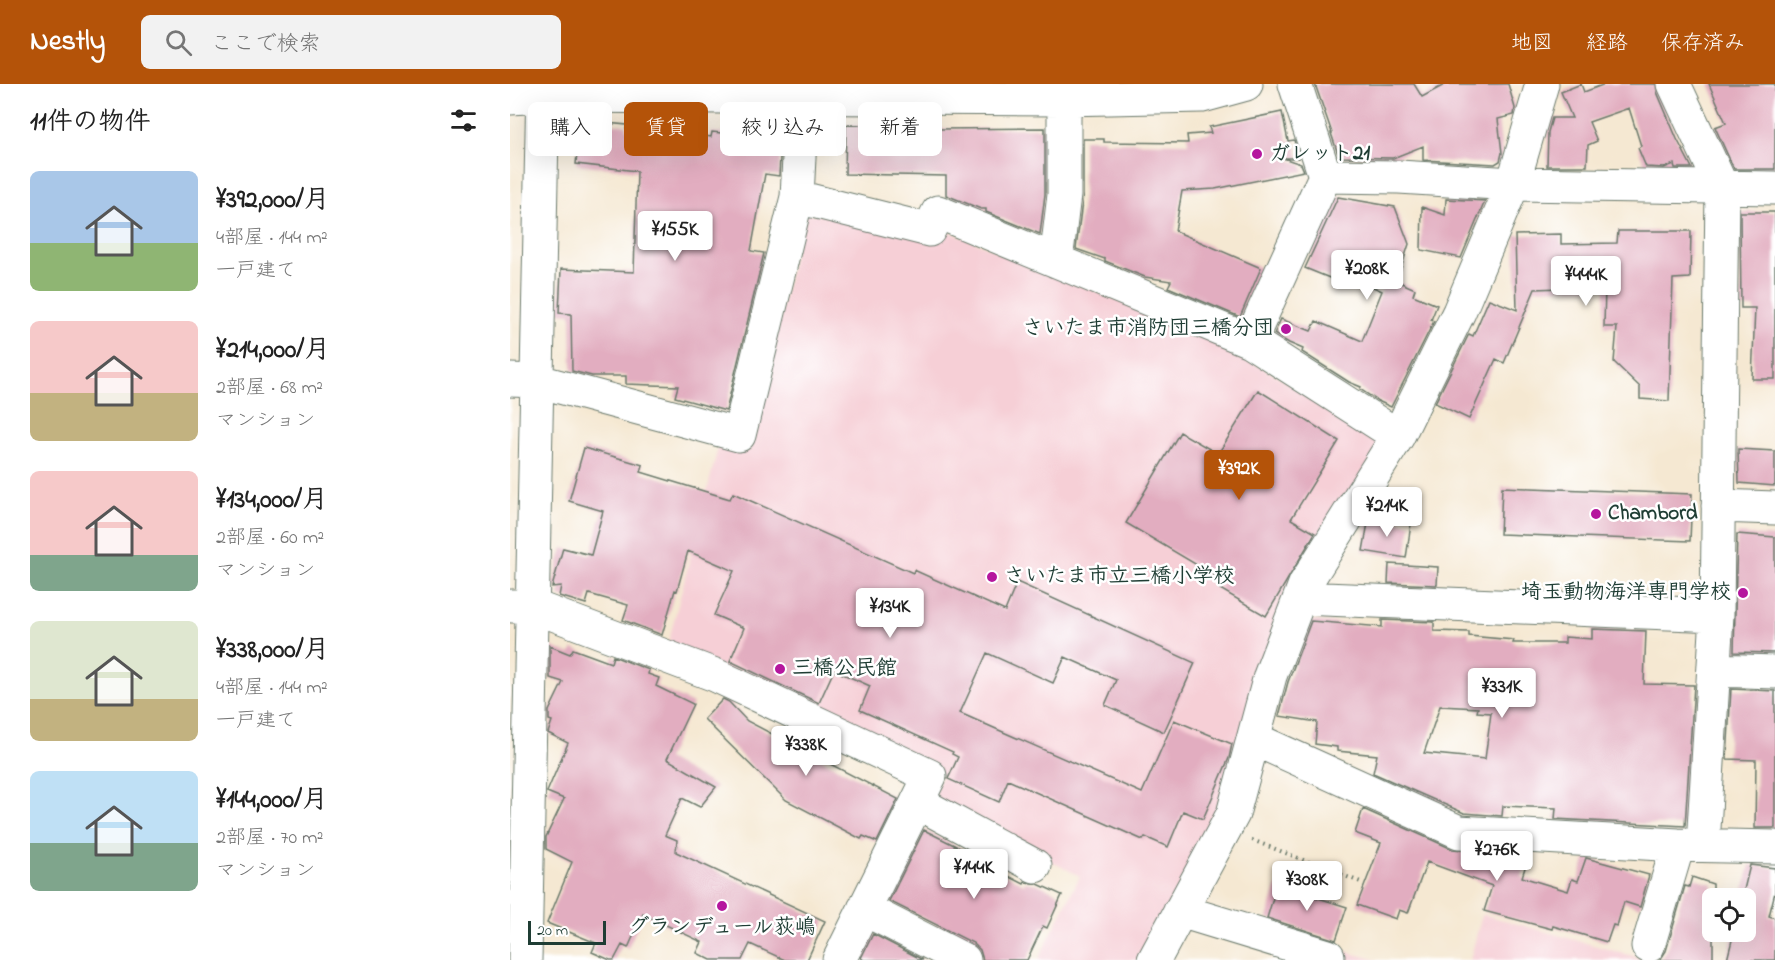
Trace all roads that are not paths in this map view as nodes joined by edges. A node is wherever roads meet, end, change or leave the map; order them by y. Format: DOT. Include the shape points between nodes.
graph roads {
  1 [pos="1246,84"];
  2 [pos="1295,84"];
  3 [pos="1542,84"];
  4 [pos="1674,84"];
  5 [pos="543,90"];
  6 [pos="744,91"];
  7 [pos="1064,92"];
  8 [pos="510,98"];
  9 [pos="802,98"];
  10 [pos="1325,176"];
  11 [pos="1513,184"];
  12 [pos="1722,187"];
  13 [pos="1775,188"];
  14 [pos="797,198"];
  15 [pos="1056,261"];
  16 [pos="1250,341"];
  17 [pos="524,380"];
  18 [pos="1398,436"];
  19 [pos="1718,506"];
  20 [pos="1775,508"];
  21 [pos="1300,598"];
  22 [pos="521,606"];
  23 [pos="1717,615"];
  24 [pos="1714,670"];
  25 [pos="1775,672"];
  26 [pos="1254,739"];
  27 [pos="917,802"];
  28 [pos="1691,845"];
  29 [pos="1775,847"];
  30 [pos="1035,867"];
  31 [pos="864,909"];
  32 [pos="1180,911"];
  33 [pos="1648,946"];
  34 [pos="1328,956"];
  35 [pos="525,960"];
  36 [pos="839,960"];
  37 [pos="964,960"];
  38 [pos="1154,960"];
  1 -- 7 [label="street" via="1202,96"];
  2 -- 10 [label="street"];
  3 -- 11 [label="street"];
  4 -- 12 [label="street"];
  5 -- 6 [label="street"];
  5 -- 8 [label="street"];
  5 -- 17 [label="street"];
  6 -- 9 [label="street"];
  7 -- 9 [label="street"];
  7 -- 15 [label="street" via="1064,195"];
  9 -- 14 [label="street"];
  10 -- 11 [label="street"];
  10 -- 16 [label="street"];
  11 -- 12 [label="street"];
  11 -- 18 [label="street" via="1459,312"];
  12 -- 13 [label="street"];
  12 -- 19 [label="street"];
  14 -- 15 [label="street" via="929,230 938,212"];
  14 -- 17 [label="street" via="739,435"];
  15 -- 16 [label="street"];
  16 -- 18 [label="street"];
  17 -- 22 [label="street"];
  18 -- 21 [label="street"];
  19 -- 20 [label="street"];
  19 -- 23 [label="street"];
  21 -- 23 [label="street"];
  21 -- 26 [label="street" via="1269,676"];
  22 -- 27 [label="street" via="715,675 930,776"];
  22 -- 35 [label="street"];
  23 -- 24 [label="street"];
  24 -- 25 [label="street"];
  24 -- 28 [label="street"];
  26 -- 28 [label="street" via="1458,832"];
  26 -- 32 [label="street" via="1233,814"];
  27 -- 30 [label="street"];
  27 -- 31 [label="street"];
  28 -- 29 [label="street"];
  28 -- 33 [label="street"];
  31 -- 36 [label="street"];
  31 -- 37 [label="street"];
  32 -- 34 [label="street"];
  32 -- 38 [label="street"];
}
